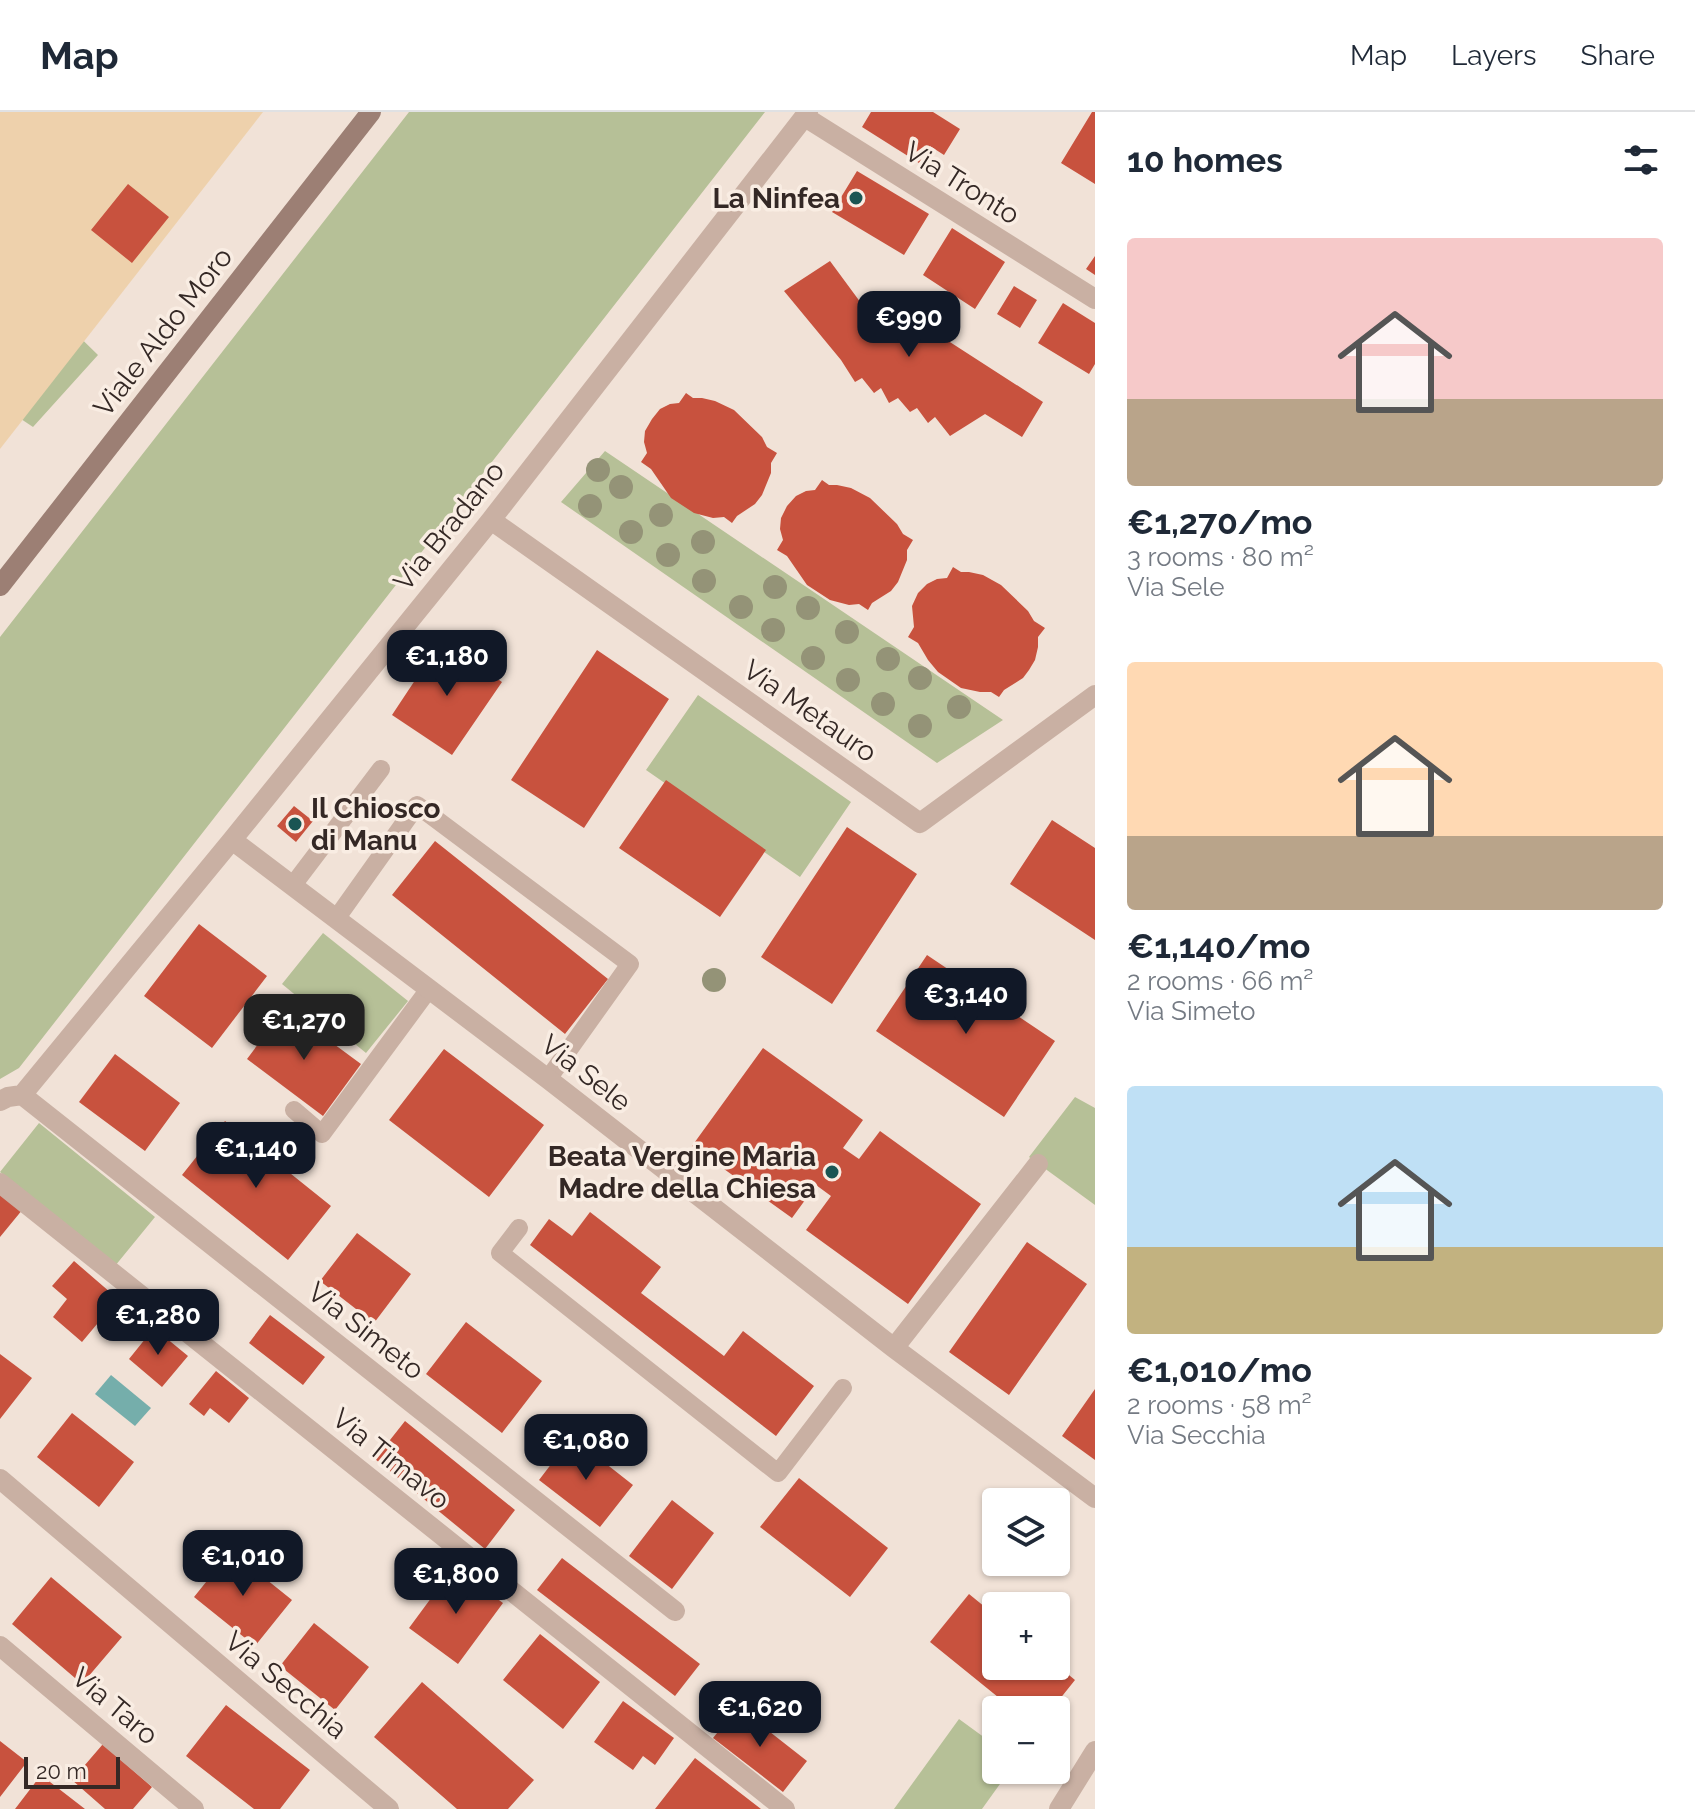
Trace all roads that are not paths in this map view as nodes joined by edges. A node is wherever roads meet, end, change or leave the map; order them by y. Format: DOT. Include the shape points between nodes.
graph roads {
  1 [pos="371,112"];
  2 [pos="806,114"];
  3 [pos="1095,299"];
  4 [pos="491,520"];
  5 [pos="0,586"];
  6 [pos="1095,695"];
  7 [pos="381,769"];
  8 [pos="232,840"];
  9 [pos="293,885"];
  10 [pos="336,919"];
  11 [pos="429,989"];
  12 [pos="548,1079"];
  13 [pos="22,1095"];
  14 [pos="0,1101"];
  15 [pos="294,1110"];
  16 [pos="1038,1164"];
  17 [pos="0,1183"];
  18 [pos="519,1228"];
  19 [pos="894,1348"];
  20 [pos="843,1388"];
  21 [pos="0,1479"];
  22 [pos="1095,1498"];
  23 [pos="675,1611"];
  24 [pos="0,1646"];
  25 [pos="1095,1751"];
  26 [pos="194,1809"];
  27 [pos="389,1809"];
  28 [pos="785,1809"];
  29 [pos="1059,1809"];
  1 -- 5 [label="street, Viale Aldo Moro"];
  2 -- 3 [label="street, Via Tronto"];
  2 -- 4 [label="street, Via Bradano"];
  4 -- 6 [label="street, Via Metauro" via="920,823"];
  4 -- 8 [label="street, Via Bradano"];
  7 -- 9 [label="lane"];
  8 -- 9 [label="street, Via Sele"];
  8 -- 13 [label="street, Via Bradano"];
  9 -- 10 [label="street, Via Sele"];
  10 -- 11 [label="street, Via Sele"];
  10 -- 12 [label="lane" via="417,805 630,964"];
  11 -- 12 [label="street, Via Sele"];
  11 -- 15 [label="lane" via="322,1134"];
  12 -- 19 [label="street, Via Sele"];
  13 -- 14 [label="street"];
  13 -- 23 [label="street, Via Simeto"];
  16 -- 19 [label="street"];
  17 -- 28 [label="street, Via Timavo"];
  18 -- 20 [label="lane" via="500,1253 778,1473"];
  19 -- 22 [label="street, Via Sele"];
  21 -- 27 [label="street, Via Secchia"];
  24 -- 26 [label="street, Via Taro"];
  25 -- 29 [label="street"];
}
